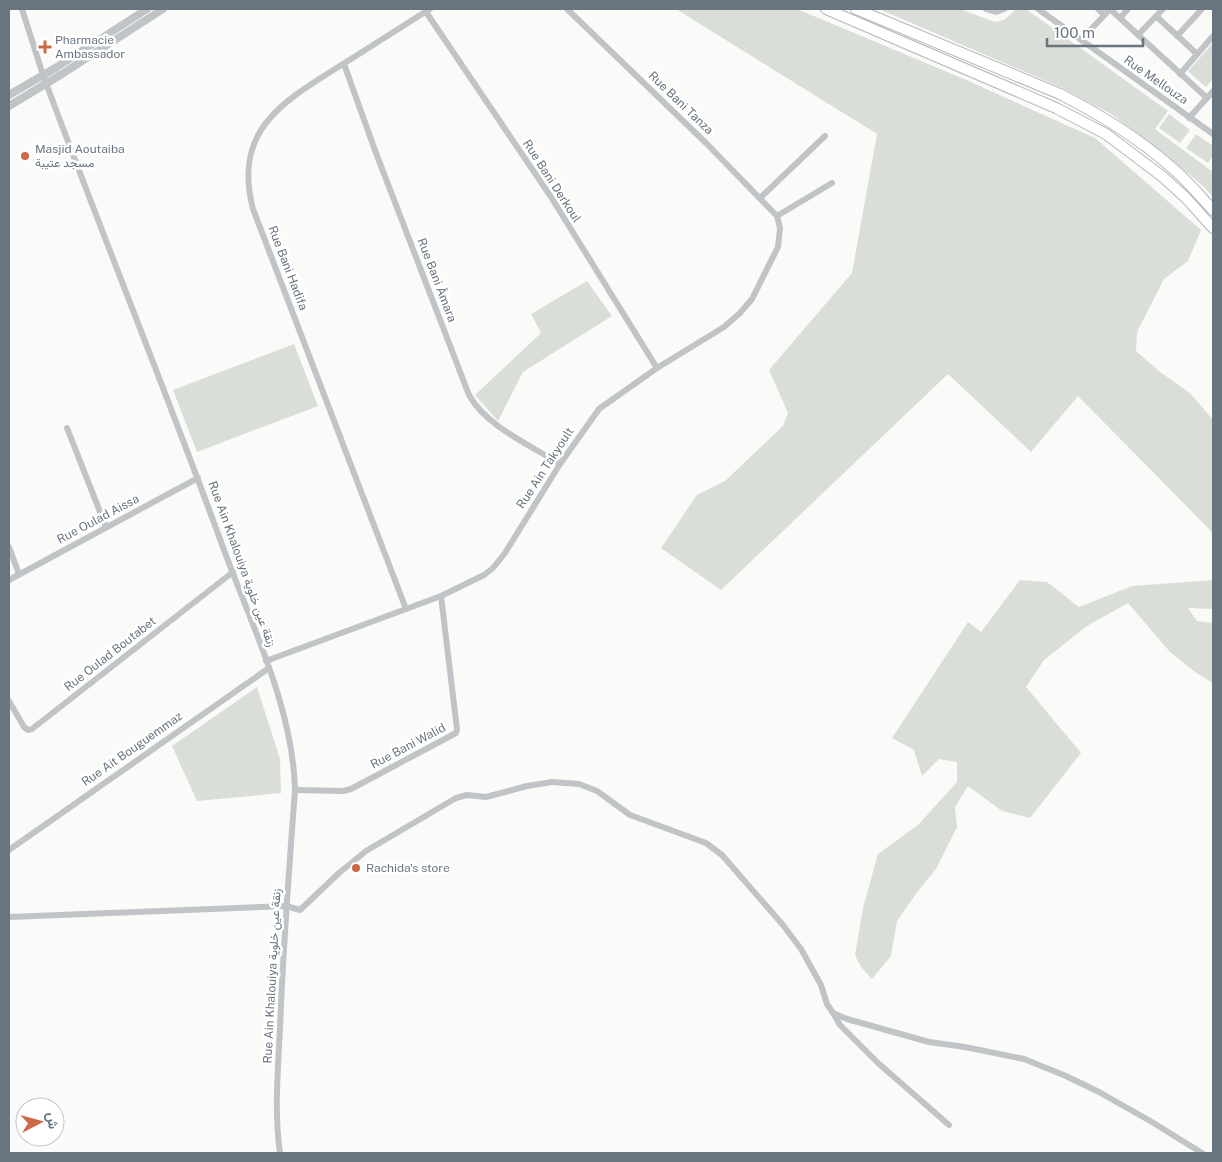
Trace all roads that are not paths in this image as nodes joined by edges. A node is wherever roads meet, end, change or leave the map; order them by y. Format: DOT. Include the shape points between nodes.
graph roads {
  1 [pos="22,9"];
  2 [pos="148,9"];
  3 [pos="162,9"];
  4 [pos="567,9"];
  5 [pos="826,9"];
  6 [pos="856,9"];
  7 [pos="986,9"];
  8 [pos="1004,9"];
  9 [pos="1038,9"];
  10 [pos="1098,9"];
  11 [pos="1110,9"];
  12 [pos="1128,9"];
  13 [pos="1163,9"];
  14 [pos="1202,9"];
  15 [pos="427,10"];
  16 [pos="866,12"];
  17 [pos="1104,15"];
  18 [pos="1156,16"];
  19 [pos="1120,18"];
  20 [pos="1138,35"];
  21 [pos="1176,36"];
  22 [pos="1213,36"];
  23 [pos="1081,40"];
  24 [pos="1197,54"];
  25 [pos="344,64"];
  26 [pos="1180,74"];
  27 [pos="43,75"];
  28 [pos="46,84"];
  29 [pos="1213,91"];
  30 [pos="9,95"];
  31 [pos="1207,98"];
  32 [pos="9,106"];
  33 [pos="1189,118"];
  34 [pos="1213,134"];
  35 [pos="825,136"];
  36 [pos="832,183"];
  37 [pos="760,198"];
  38 [pos="1213,210"];
  39 [pos="777,216"];
  40 [pos="1213,228"];
  41 [pos="657,368"];
  42 [pos="67,428"];
  43 [pos="560,464"];
  44 [pos="198,478"];
  45 [pos="106,527"];
  46 [pos="9,547"];
  47 [pos="233,572"];
  48 [pos="19,574"];
  49 [pos="9,580"];
  50 [pos="441,596"];
  51 [pos="406,608"];
  52 [pos="266,661"];
  53 [pos="269,668"];
  54 [pos="9,701"];
  55 [pos="295,790"];
  56 [pos="9,850"];
  57 [pos="286,906"];
  58 [pos="9,917"];
  59 [pos="833,1012"];
  60 [pos="949,1125"];
  61 [pos="280,1153"];
  62 [pos="1202,1153"];
  1 -- 27 [label="street, Rue Ain Khalouiya زنقة عين خلوية"];
  2 -- 27 [label="street"];
  3 -- 28 [label="street"];
  4 -- 37 [label="street, Rue Bani Tanza"];
  5 -- 40 [label="highway" via="1084,121 1123,145 1163,177"];
  6 -- 16 [label="highway"];
  7 -- 8 [label="street" via="996,12"];
  9 -- 23 [label="street, Rue Mellouza"];
  10 -- 17 [label="street"];
  11 -- 17 [label="street"];
  11 -- 19 [label="street"];
  12 -- 19 [label="street"];
  13 -- 18 [label="street"];
  14 -- 21 [label="street"];
  15 -- 25 [label="street, Rue Bani Hadifa"];
  15 -- 41 [label="street, Rue Bani Derkoul" via="551,197"];
  16 -- 38 [label="highway" via="1060,94 1085,108 1126,132 1170,166"];
  17 -- 23 [label="street"];
  18 -- 20 [label="street"];
  18 -- 21 [label="street"];
  19 -- 20 [label="street"];
  20 -- 26 [label="street"];
  21 -- 24 [label="street"];
  22 -- 24 [label="street"];
  23 -- 33 [label="street, Rue Mellouza"];
  24 -- 26 [label="street"];
  25 -- 43 [label="street, Rue Bani Âmara" via="472,400 490,421"];
  25 -- 51 [label="street, Rue Bani Hadifa" via="289,99 264,124 250,156 248,189"];
  26 -- 31 [label="street"];
  27 -- 28 [label="street, Rue Ain Khalouiya زنقة عين خلوية"];
  27 -- 30 [label="street"];
  28 -- 32 [label="street"];
  28 -- 44 [label="street, Rue Ain Khalouiya زنقة عين خلوية"];
  29 -- 31 [label="street"];
  31 -- 33 [label="street"];
  33 -- 34 [label="street, Rue Mellouza"];
  35 -- 37 [label="street"];
  36 -- 39 [label="street"];
  37 -- 39 [label="street, Rue Bani Tanza"];
  39 -- 41 [label="street, Rue Ain Takyoult" via="780,228 778,247 752,299 724,327"];
  41 -- 43 [label="street, Rue Ain Takyoult" via="599,409"];
  42 -- 45 [label="street"];
  43 -- 50 [label="street, Rue Ain Takyoult" via="493,568"];
  44 -- 45 [label="street, Rue Oulad Aissa"];
  44 -- 47 [label="street, Rue Ain Khalouiya زنقة عين خلوية"];
  45 -- 48 [label="street, Rue Oulad Aissa"];
  46 -- 48 [label="street"];
  47 -- 52 [label="street, Rue Ain Khalouiya زنقة عين خلوية"];
  47 -- 54 [label="street, Rue Oulad Boutabet" via="32,729 24,727"];
  48 -- 49 [label="street, Rue Oulad Aissa"];
  50 -- 51 [label="street, Rue Ain Takyoult"];
  50 -- 55 [label="street, Rue Bani Walid" via="455,734 352,789"];
  51 -- 52 [label="street, Rue Ain Takyoult"];
  52 -- 53 [label="street, Rue Ain Khalouiya زنقة عين خلوية"];
  53 -- 55 [label="street, Rue Ain Khalouiya زنقة عين خلوية" via="292,746"];
  53 -- 56 [label="street, Rue Ait Bouguemmaz"];
  55 -- 57 [label="street, Rue Ain Khalouiya زنقة عين خلوية"];
  57 -- 58 [label="street"];
  57 -- 59 [label="street" via="300,910 366,851 456,798 466,795 486,798 544,783 579,784 597,791 641,820 706,843 722,855 801,949"];
  57 -- 61 [label="street, Rue Ain Khalouiya زنقة عين خلوية" via="277,1104"];
  59 -- 60 [label="street" via="840,1025 878,1063"];
  59 -- 62 [label="street" via="847,1019 929,1042 1024,1059 1098,1092"];
}
